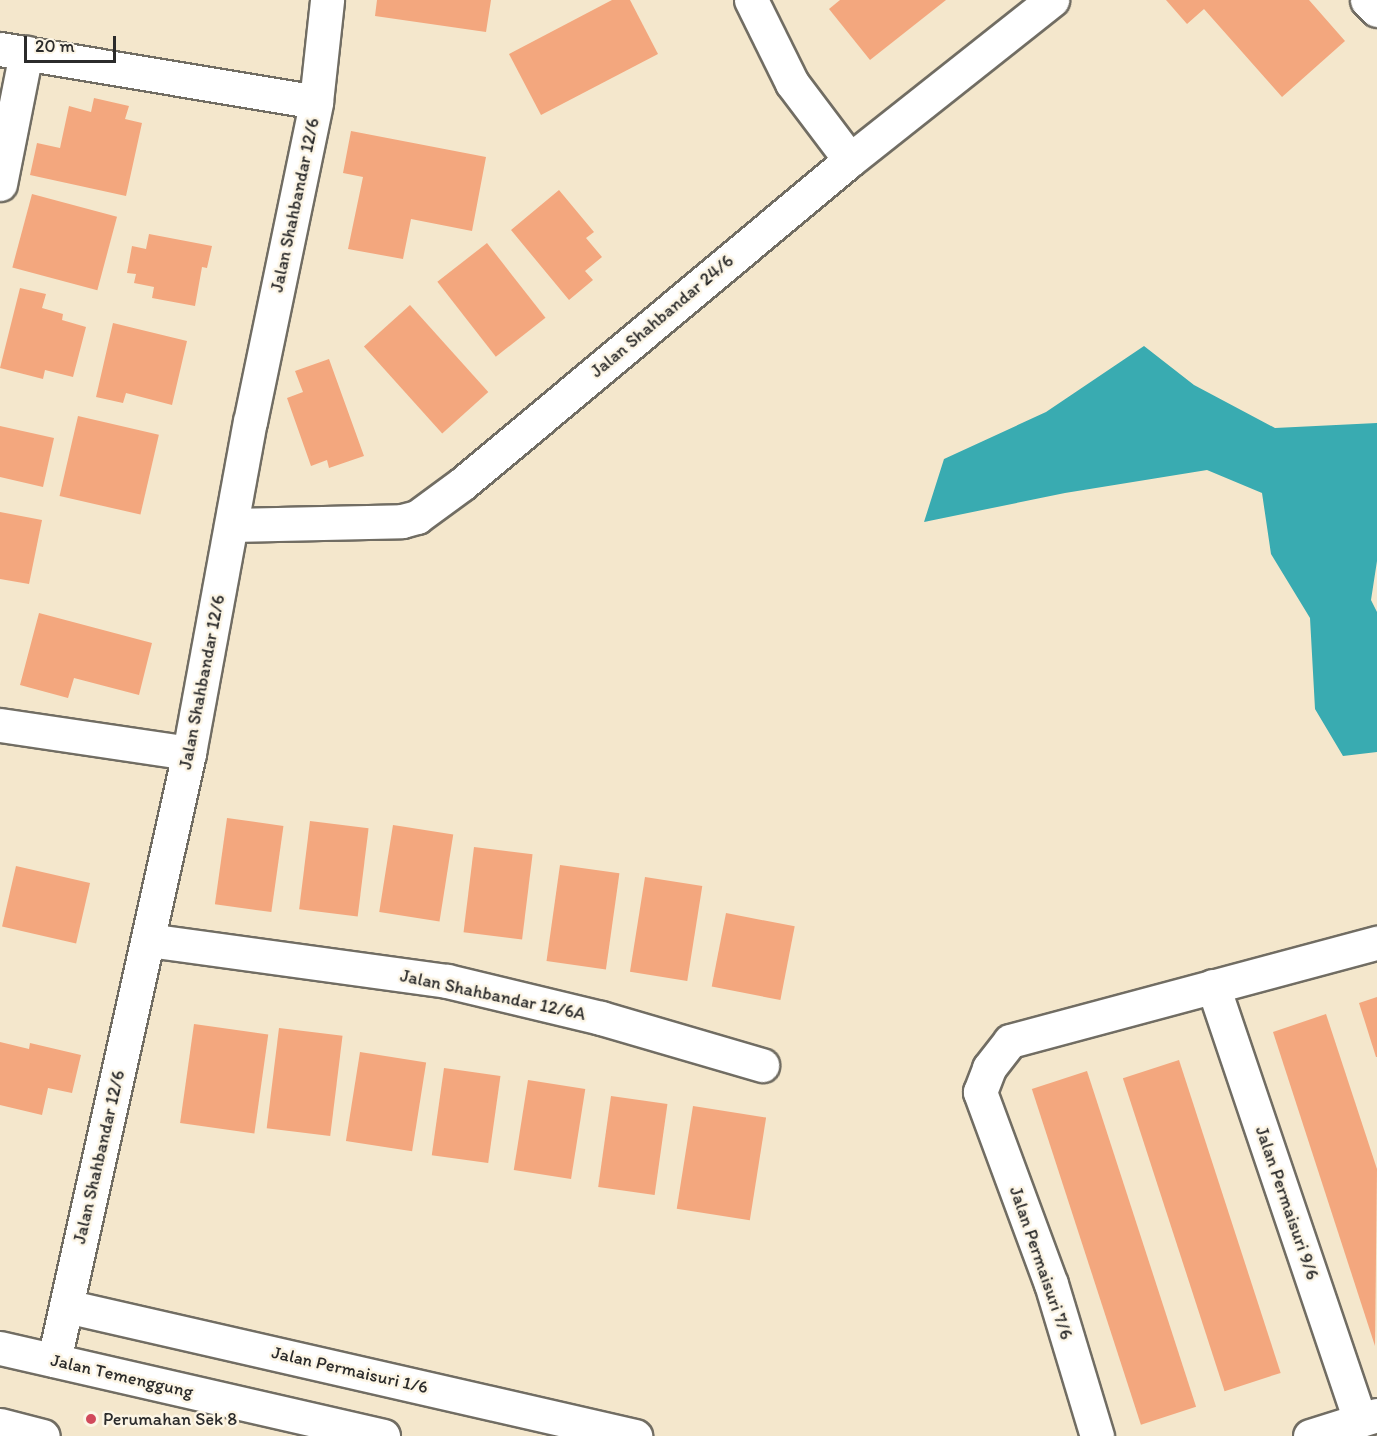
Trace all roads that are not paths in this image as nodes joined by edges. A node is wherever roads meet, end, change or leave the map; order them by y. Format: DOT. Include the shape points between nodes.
graph roads {
  1 [pos="327,0"];
  2 [pos="751,0"];
  3 [pos="1052,0"];
  4 [pos="1367,0"];
  5 [pos="1377,10"];
  6 [pos="13,51"];
  7 [pos="316,102"];
  8 [pos="850,160"];
  9 [pos="0,184"];
  10 [pos="232,525"];
  11 [pos="0,725"];
  12 [pos="189,753"];
  13 [pos="148,939"];
  14 [pos="1377,943"];
  15 [pos="1213,986"];
  16 [pos="762,1065"];
  17 [pos="66,1306"];
  18 [pos="0,1348"];
  19 [pos="54,1360"];
  20 [pos="1369,1418"];
  21 [pos="0,1425"];
  22 [pos="43,1436"];
  23 [pos="383,1436"];
  24 [pos="635,1436"];
  25 [pos="1097,1436"];
  26 [pos="1310,1436"];
  1 -- 7 [label="street, Jalan Shahbandar 12/6"];
  2 -- 8 [label="street" via="792,83"];
  3 -- 8 [label="street, Jalan Shahbandar 24/6"];
  4 -- 5 [label="street"];
  6 -- 7 [label="street"];
  6 -- 9 [label="street"];
  7 -- 10 [label="street, Jalan Shahbandar 12/6"];
  8 -- 10 [label="street, Jalan Shahbandar 24/6" via="462,484 417,517 402,521"];
  10 -- 12 [label="street, Jalan Shahbandar 12/6"];
  11 -- 12 [label="street"];
  12 -- 13 [label="street, Jalan Shahbandar 12/6"];
  13 -- 16 [label="street, Jalan Shahbandar 12/6A" via="447,981 601,1018"];
  13 -- 17 [label="street, Jalan Shahbandar 12/6"];
  14 -- 15 [label="street"];
  15 -- 20 [label="street, Jalan Permaisuri 9/6"];
  15 -- 25 [label="street, Jalan Permaisuri 7/6" via="1010,1041 989,1068 980,1092 1051,1284"];
  17 -- 19 [label="street, Jalan Shahbandar 12/6"];
  17 -- 24 [label="street, Jalan Permaisuri 1/6"];
  18 -- 19 [label="street, Jalan Temenggung"];
  19 -- 23 [label="street, Jalan Temenggung"];
  20 -- 26 [label="street"];
  21 -- 22 [label="street"];
}
